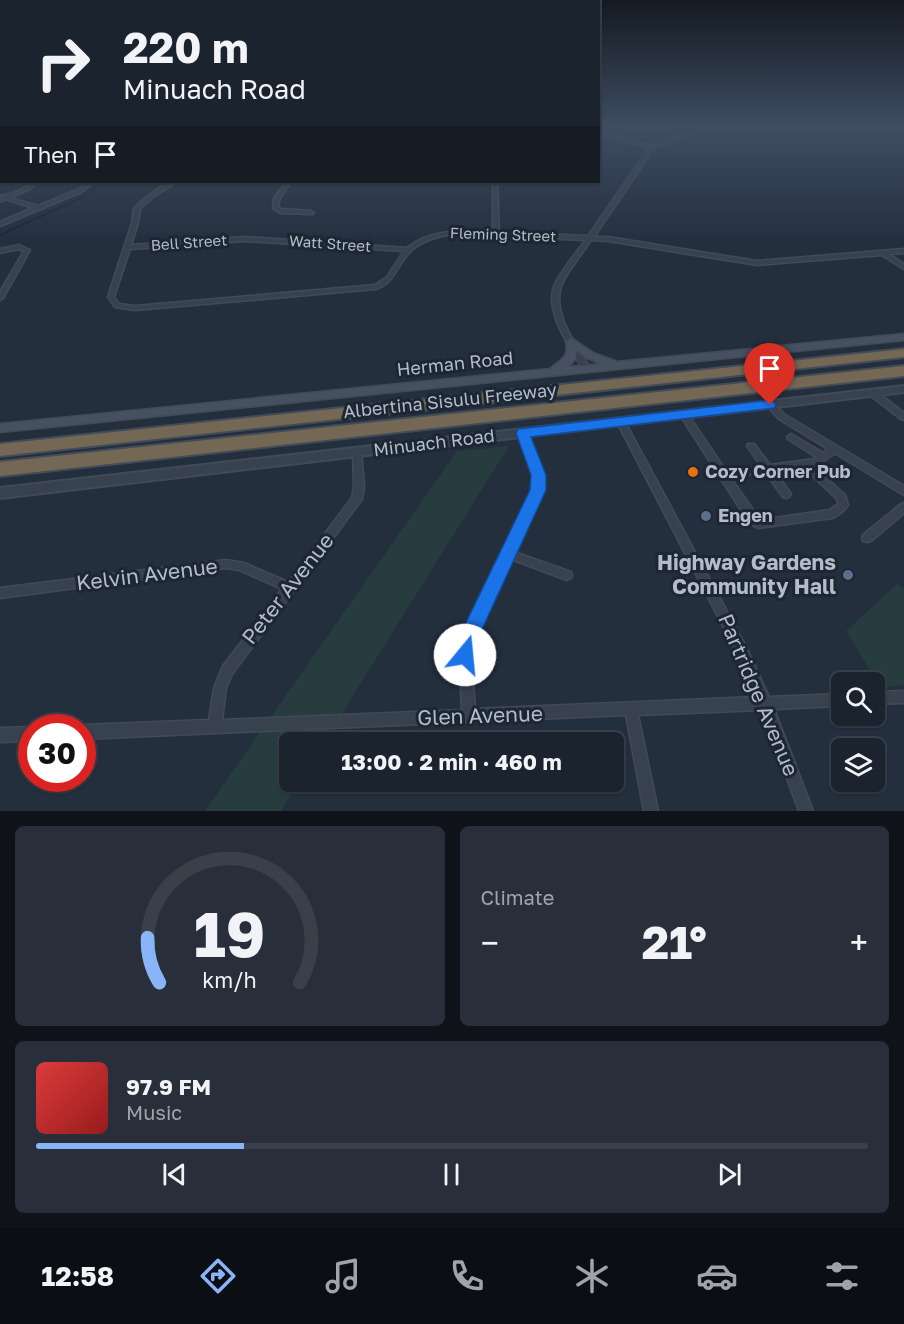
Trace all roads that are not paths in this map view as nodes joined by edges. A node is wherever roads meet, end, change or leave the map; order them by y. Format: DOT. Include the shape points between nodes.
graph roads {
  1 [pos="638,167"];
  2 [pos="33,183"];
  3 [pos="91,183"];
  4 [pos="173,183"];
  5 [pos="288,183"];
  6 [pos="495,183"];
  7 [pos="2,198"];
  8 [pos="38,208"];
  9 [pos="311,213"];
  10 [pos="0,224"];
  11 [pos="496,234"];
  12 [pos="590,238"];
  13 [pos="251,239"];
  14 [pos="127,247"];
  15 [pos="0,250"];
  16 [pos="408,250"];
  17 [pos="904,251"];
  18 [pos="884,253"];
  19 [pos="904,267"];
  20 [pos="0,298"];
  21 [pos="904,337"];
  22 [pos="572,342"];
  23 [pos="904,353"];
  24 [pos="625,364"];
  25 [pos="586,368"];
  26 [pos="904,370"];
  27 [pos="547,372"];
  28 [pos="904,389"];
  29 [pos="873,393"];
  30 [pos="770,405"];
  31 [pos="684,415"];
  32 [pos="904,417"];
  33 [pos="621,422"];
  34 [pos="4,429"];
  35 [pos="523,433"];
  36 [pos="791,437"];
  37 [pos="751,446"];
  38 [pos="835,449"];
  39 [pos="0,450"];
  40 [pos="357,452"];
  41 [pos="823,458"];
  42 [pos="805,464"];
  43 [pos="0,469"];
  44 [pos="768,469"];
  45 [pos="723,475"];
  46 [pos="904,491"];
  47 [pos="0,493"];
  48 [pos="786,494"];
  49 [pos="904,507"];
  50 [pos="867,538"];
  51 [pos="508,554"];
  52 [pos="567,575"];
  53 [pos="289,587"];
  54 [pos="0,593"];
  55 [pos="904,697"];
  56 [pos="885,698"];
  57 [pos="831,701"];
  58 [pos="766,704"];
  59 [pos="631,710"];
  60 [pos="469,716"];
  61 [pos="215,727"];
  62 [pos="96,731"];
  63 [pos="18,734"];
  64 [pos="0,735"];
  65 [pos="651,811"];
  66 [pos="806,811"];
  1 -- 12 [label="street"];
  2 -- 7 [label="street"];
  3 -- 8 [label="street"];
  4 -- 14 [label="street" via="139,205"];
  5 -- 9 [label="street" via="275,207 280,211"];
  6 -- 11 [label="street"];
  7 -- 8 [label="street"];
  8 -- 10 [label="street"];
  11 -- 12 [label="street, Fleming Street"];
  11 -- 16 [label="street, Fleming Street" via="440,234"];
  12 -- 18 [label="street, Fleming Street" via="749,263"];
  12 -- 22 [label="street" via="555,293 557,311"];
  13 -- 14 [label="street, Bell Street"];
  13 -- 16 [label="street, Watt Street"];
  14 -- 16 [label="street" via="111,300 117,306 129,308 376,287 391,279"];
  15 -- 20 [label="street" via="19,247 27,251"];
  17 -- 18 [label="street, Fleming Street"];
  18 -- 19 [label="street"];
  21 -- 24 [label="main road, Herman Road"];
  22 -- 24 [label="main road" via="594,358"];
  22 -- 25 [label="street"];
  22 -- 27 [label="main road" via="569,361"];
  23 -- 39 [label="highway, Albertina Sisulu Freeway"];
  24 -- 25 [label="main road, Herman Road"];
  25 -- 27 [label="main road, Herman Road"];
  26 -- 43 [label="highway, Albertina Sisulu Freeway"];
  27 -- 34 [label="main road, Herman Road"];
  28 -- 29 [label="street, Minuach Road"];
  29 -- 30 [label="street, Minuach Road"];
  29 -- 32 [label="street"];
  30 -- 31 [label="street, Minuach Road"];
  30 -- 38 [label="street"];
  31 -- 33 [label="street, Minuach Road"];
  31 -- 45 [label="street"];
  33 -- 35 [label="street, Minuach Road"];
  33 -- 58 [label="street, Partridge Avenue" via="723,612"];
  35 -- 40 [label="street, Minuach Road"];
  35 -- 51 [label="street" via="539,486"];
  36 -- 41 [label="street"];
  37 -- 44 [label="street"];
  38 -- 41 [label="street"];
  38 -- 46 [label="street"];
  40 -- 47 [label="street, Minuach Road"];
  40 -- 53 [label="street, Peter Avenue" via="357,499"];
  41 -- 42 [label="street"];
  42 -- 44 [label="street"];
  42 -- 45 [label="street" via="843,500 834,513 758,524"];
  44 -- 45 [label="street"];
  44 -- 48 [label="street"];
  49 -- 50 [label="street"];
  51 -- 52 [label="street"];
  51 -- 60 [label="street" via="467,644"];
  53 -- 54 [label="street, Kelvin Avenue" via="226,564"];
  53 -- 61 [label="street, Peter Avenue" via="224,676"];
  55 -- 56 [label="street"];
  57 -- 58 [label="street, Glen Avenue"];
  58 -- 59 [label="street, Glen Avenue"];
  58 -- 66 [label="street, Partridge Avenue"];
  59 -- 60 [label="street, Glen Avenue"];
  59 -- 65 [label="street"];
  60 -- 61 [label="street, Glen Avenue"];
  61 -- 62 [label="street, Glen Avenue"];
  63 -- 64 [label="street"];
}
